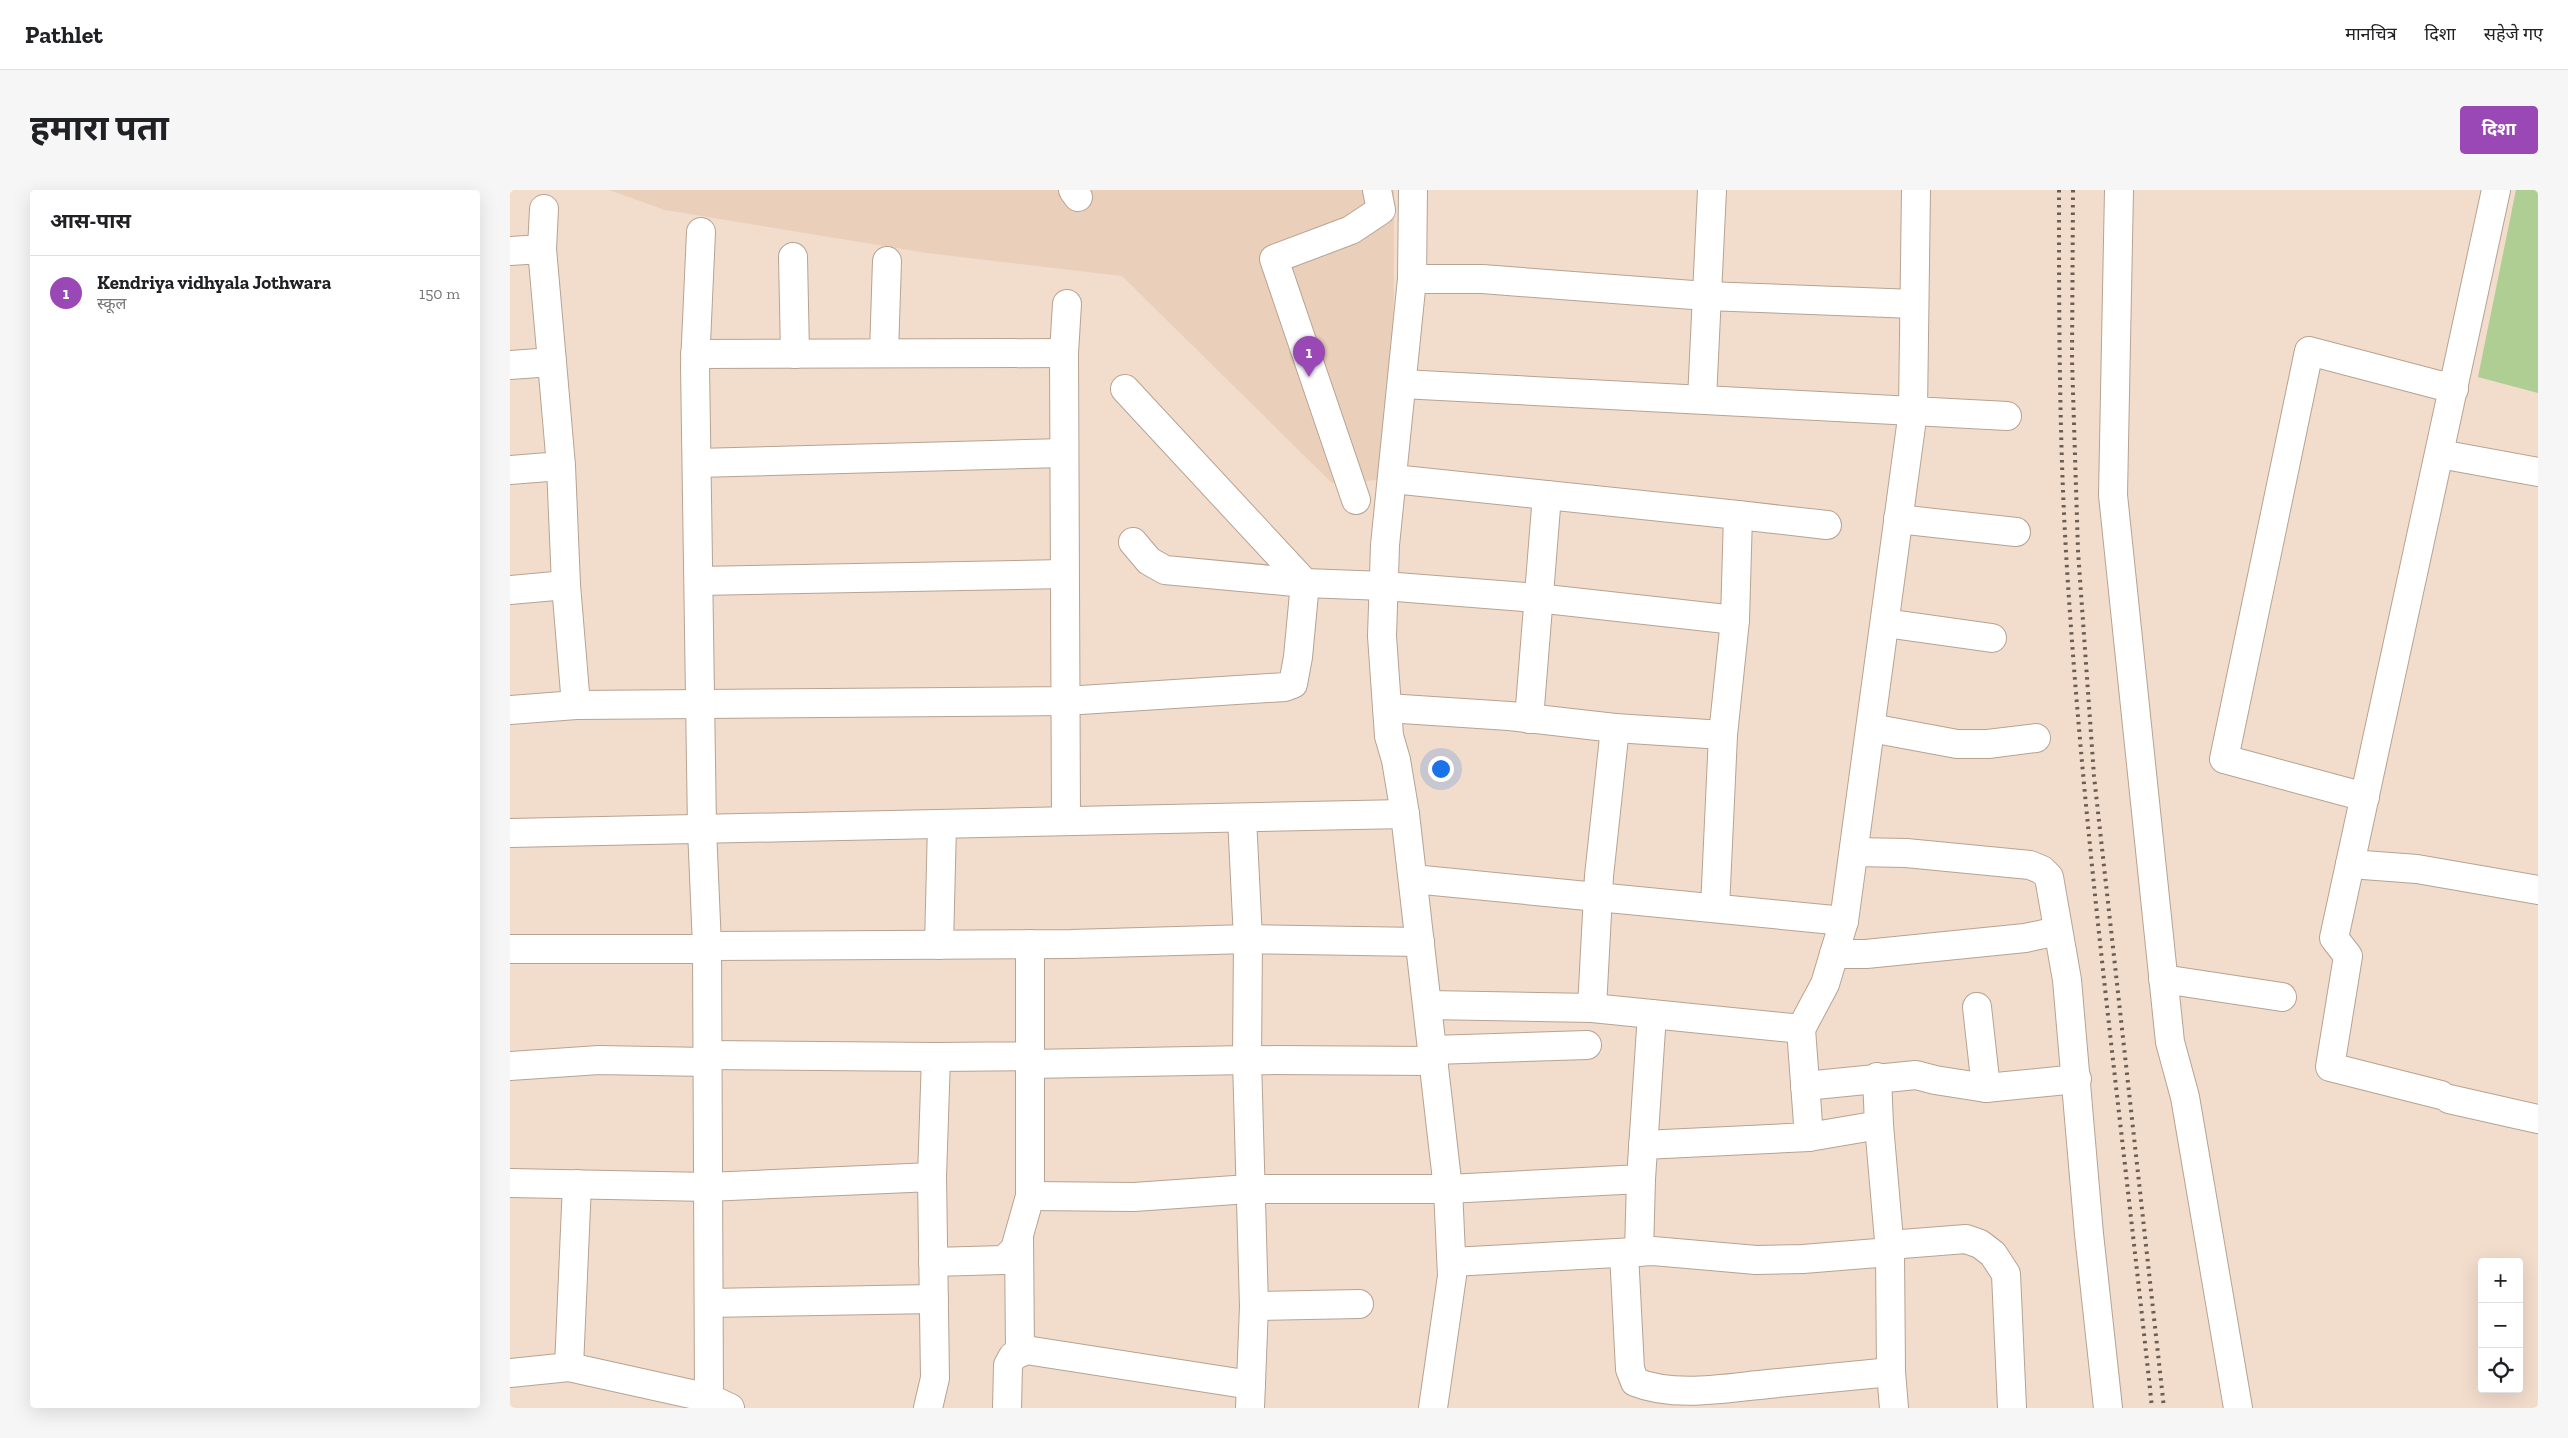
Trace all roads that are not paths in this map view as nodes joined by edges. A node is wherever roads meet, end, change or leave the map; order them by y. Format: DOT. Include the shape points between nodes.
graph roads {
  1 [pos="1377,190"];
  2 [pos="1413,190"];
  3 [pos="1712,190"];
  4 [pos="1916,190"];
  5 [pos="2119,190"];
  6 [pos="2496,190"];
  7 [pos="544,209"];
  8 [pos="701,232"];
  9 [pos="542,249"];
  10 [pos="510,251"];
  11 [pos="793,257"];
  12 [pos="887,261"];
  13 [pos="1412,279"];
  14 [pos="1706,296"];
  15 [pos="1067,304"];
  16 [pos="1914,304"];
  17 [pos="884,353"];
  18 [pos="1064,353"];
  19 [pos="695,354"];
  20 [pos="795,354"];
  21 [pos="552,362"];
  22 [pos="510,365"];
  23 [pos="1402,384"];
  24 [pos="1125,389"];
  25 [pos="2454,389"];
  26 [pos="1702,399"];
  27 [pos="1912,411"];
  28 [pos="2007,416"];
  29 [pos="1064,453"];
  30 [pos="2440,454"];
  31 [pos="697,463"];
  32 [pos="561,466"];
  33 [pos="510,470"];
  34 [pos="2538,472"];
  35 [pos="1392,479"];
  36 [pos="1547,494"];
  37 [pos="1356,500"];
  38 [pos="1738,515"];
  39 [pos="1898,519"];
  40 [pos="1827,525"];
  41 [pos="2016,532"];
  42 [pos="1133,542"];
  43 [pos="1064,574"];
  44 [pos="699,580"];
  45 [pos="1305,583"];
  46 [pos="566,585"];
  47 [pos="1384,586"];
  48 [pos="510,590"];
  49 [pos="1537,598"];
  50 [pos="1735,620"];
  51 [pos="1885,623"];
  52 [pos="1992,638"];
  53 [pos="1065,701"];
  54 [pos="700,703"];
  55 [pos="576,705"];
  56 [pos="1387,708"];
  57 [pos="510,710"];
  58 [pos="1529,719"];
  59 [pos="1615,728"];
  60 [pos="1871,728"];
  61 [pos="1723,736"];
  62 [pos="2036,738"];
  63 [pos="2364,797"];
  64 [pos="1405,814"];
  65 [pos="1242,818"];
  66 [pos="1066,821"];
  67 [pos="942,824"];
  68 [pos="702,829"];
  69 [pos="510,833"];
  70 [pos="1854,852"];
  71 [pos="2350,864"];
  72 [pos="1413,879"];
  73 [pos="2538,890"];
  74 [pos="1598,898"];
  75 [pos="1715,908"];
  76 [pos="1844,921"];
  77 [pos="2058,931"];
  78 [pos="1248,939"];
  79 [pos="1420,942"];
  80 [pos="1030,944"];
  81 [pos="939,946"];
  82 [pos="707,948"];
  83 [pos="510,949"];
  84 [pos="1834,954"];
  85 [pos="2163,980"];
  86 [pos="2282,997"];
  87 [pos="1428,1005"];
  88 [pos="1977,1007"];
  89 [pos="1592,1008"];
  90 [pos="1652,1014"];
  91 [pos="1801,1029"];
  92 [pos="1587,1045"];
  93 [pos="1433,1056"];
  94 [pos="936,1057"];
  95 [pos="707,1059"];
  96 [pos="1030,1060"];
  97 [pos="1247,1060"];
  98 [pos="510,1066"];
  99 [pos="1877,1077"];
  100 [pos="2077,1080"];
  101 [pos="1805,1086"];
  102 [pos="1986,1088"];
  103 [pos="2538,1119"];
  104 [pos="1879,1126"];
  105 [pos="1809,1137"];
  106 [pos="1644,1146"];
  107 [pos="932,1177"];
  108 [pos="1641,1180"];
  109 [pos="510,1183"];
  110 [pos="577,1184"];
  111 [pos="708,1186"];
  112 [pos="1249,1189"];
  113 [pos="1448,1189"];
  114 [pos="1030,1196"];
  115 [pos="1019,1237"];
  116 [pos="1889,1249"];
  117 [pos="1631,1252"];
  118 [pos="933,1262"];
  119 [pos="1452,1262"];
  120 [pos="934,1299"];
  121 [pos="709,1303"];
  122 [pos="1359,1304"];
  123 [pos="1254,1306"];
  124 [pos="1020,1353"];
  125 [pos="569,1367"];
  126 [pos="1891,1372"];
  127 [pos="510,1373"];
  128 [pos="1250,1397"];
  129 [pos="670,1399"];
  130 [pos="719,1403"];
  131 [pos="928,1408"];
  132 [pos="1007,1408"];
  133 [pos="1433,1408"];
  134 [pos="1894,1408"];
  135 [pos="2012,1408"];
  136 [pos="2108,1408"];
  137 [pos="2238,1408"];
  1 -- 37 [label="street" via="1381,210 1351,230 1274,259"];
  2 -- 13 [label="street"];
  3 -- 14 [label="street"];
  4 -- 16 [label="street"];
  5 -- 85 [label="street" via="2113,495"];
  6 -- 25 [label="street"];
  7 -- 9 [label="street"];
  8 -- 19 [label="street"];
  9 -- 10 [label="street"];
  9 -- 21 [label="street"];
  11 -- 20 [label="street"];
  12 -- 17 [label="street"];
  13 -- 14 [label="street" via="1482,279"];
  13 -- 23 [label="street"];
  14 -- 16 [label="street"];
  14 -- 26 [label="street"];
  15 -- 18 [label="street"];
  16 -- 27 [label="street"];
  17 -- 18 [label="street"];
  17 -- 20 [label="street"];
  18 -- 29 [label="street"];
  19 -- 20 [label="street"];
  19 -- 31 [label="street"];
  21 -- 22 [label="street"];
  21 -- 32 [label="street"];
  23 -- 26 [label="street"];
  23 -- 35 [label="street"];
  24 -- 45 [label="street"];
  25 -- 30 [label="street"];
  25 -- 63 [label="street" via="2309,351 2224,759"];
  26 -- 27 [label="street"];
  27 -- 28 [label="street"];
  27 -- 39 [label="street"];
  29 -- 31 [label="street"];
  29 -- 43 [label="street"];
  30 -- 34 [label="street"];
  30 -- 63 [label="street"];
  31 -- 44 [label="street"];
  32 -- 33 [label="street"];
  32 -- 46 [label="street"];
  35 -- 36 [label="street"];
  35 -- 47 [label="street"];
  36 -- 38 [label="street"];
  36 -- 49 [label="street"];
  38 -- 40 [label="street"];
  38 -- 50 [label="street"];
  39 -- 41 [label="street"];
  39 -- 51 [label="street"];
  42 -- 45 [label="street" via="1149,560 1165,570"];
  43 -- 44 [label="street"];
  43 -- 53 [label="street"];
  44 -- 54 [label="street"];
  45 -- 47 [label="street"];
  45 -- 53 [label="street" via="1293,684"];
  46 -- 48 [label="street"];
  46 -- 55 [label="street"];
  47 -- 49 [label="street"];
  47 -- 56 [label="street" via="1382,636"];
  49 -- 50 [label="street"];
  49 -- 58 [label="street"];
  50 -- 61 [label="street"];
  51 -- 52 [label="street"];
  51 -- 60 [label="street"];
  53 -- 54 [label="street"];
  53 -- 66 [label="street"];
  54 -- 55 [label="street"];
  54 -- 68 [label="street"];
  55 -- 57 [label="street"];
  56 -- 58 [label="street"];
  56 -- 64 [label="street" via="1389,736"];
  58 -- 59 [label="street"];
  59 -- 61 [label="street"];
  59 -- 74 [label="street"];
  60 -- 62 [label="street" via="1957,744"];
  60 -- 70 [label="street"];
  61 -- 75 [label="street"];
  63 -- 71 [label="street"];
  64 -- 65 [label="street"];
  64 -- 72 [label="street"];
  65 -- 66 [label="street"];
  65 -- 78 [label="street"];
  66 -- 67 [label="street"];
  67 -- 68 [label="street"];
  67 -- 81 [label="street"];
  68 -- 69 [label="street"];
  68 -- 82 [label="street"];
  70 -- 76 [label="street"];
  70 -- 77 [label="street" via="1906,853 2030,865 2042,870 2049,878"];
  71 -- 73 [label="street" via="2417,869"];
  71 -- 103 [label="street" via="2334,938 2348,956 2330,1067"];
  72 -- 74 [label="street"];
  72 -- 79 [label="street"];
  74 -- 75 [label="street"];
  74 -- 89 [label="street"];
  75 -- 76 [label="street"];
  76 -- 84 [label="street"];
  77 -- 84 [label="street" via="2025,938 1866,954"];
  77 -- 100 [label="street" via="2067,980"];
  78 -- 79 [label="street"];
  78 -- 80 [label="street"];
  78 -- 97 [label="street"];
  79 -- 87 [label="street"];
  80 -- 81 [label="street"];
  80 -- 96 [label="street"];
  81 -- 82 [label="street"];
  82 -- 83 [label="street"];
  82 -- 95 [label="street"];
  84 -- 91 [label="street" via="1825,984"];
  85 -- 86 [label="street"];
  85 -- 137 [label="street" via="2170,1042 2185,1097"];
  87 -- 89 [label="street"];
  87 -- 93 [label="street"];
  88 -- 102 [label="street"];
  89 -- 90 [label="street"];
  90 -- 91 [label="street"];
  90 -- 106 [label="street"];
  91 -- 101 [label="street"];
  92 -- 93 [label="street"];
  93 -- 97 [label="street"];
  93 -- 113 [label="street"];
  94 -- 95 [label="street"];
  94 -- 96 [label="street"];
  94 -- 107 [label="street"];
  95 -- 98 [label="street" via="599,1060"];
  95 -- 111 [label="street"];
  96 -- 97 [label="street"];
  96 -- 114 [label="street"];
  97 -- 112 [label="street"];
  99 -- 101 [label="street"];
  99 -- 102 [label="street" via="1916,1075"];
  99 -- 104 [label="street"];
  100 -- 102 [label="street"];
  100 -- 136 [label="street" via="2089,1234"];
  101 -- 105 [label="street"];
  104 -- 105 [label="street"];
  104 -- 116 [label="street"];
  105 -- 106 [label="street"];
  106 -- 108 [label="street"];
  107 -- 111 [label="street"];
  107 -- 118 [label="street"];
  108 -- 113 [label="street"];
  108 -- 117 [label="street"];
  109 -- 110 [label="street"];
  110 -- 111 [label="street"];
  110 -- 125 [label="street"];
  111 -- 121 [label="street"];
  112 -- 113 [label="street"];
  112 -- 114 [label="street" via="1134,1196"];
  112 -- 123 [label="street"];
  113 -- 119 [label="street"];
  114 -- 115 [label="street"];
  115 -- 118 [label="street" via="1004,1260"];
  115 -- 124 [label="street"];
  116 -- 117 [label="street" via="1803,1259 1756,1260"];
  116 -- 126 [label="street"];
  116 -- 135 [label="street" via="1966,1239 1993,1254 2006,1274"];
  117 -- 119 [label="street"];
  117 -- 126 [label="street" via="1630,1369 1635,1382 1650,1388 1710,1388"];
  118 -- 120 [label="street"];
  119 -- 133 [label="street"];
  120 -- 121 [label="street"];
  120 -- 131 [label="street" via="936,1378"];
  121 -- 130 [label="street"];
  122 -- 123 [label="street"];
  123 -- 128 [label="street"];
  124 -- 128 [label="street" via="1026,1350"];
  124 -- 132 [label="street" via="1013,1356 1008,1365"];
  125 -- 127 [label="street"];
  125 -- 129 [label="street"];
  126 -- 134 [label="street"];
  129 -- 130 [label="street"];
}
